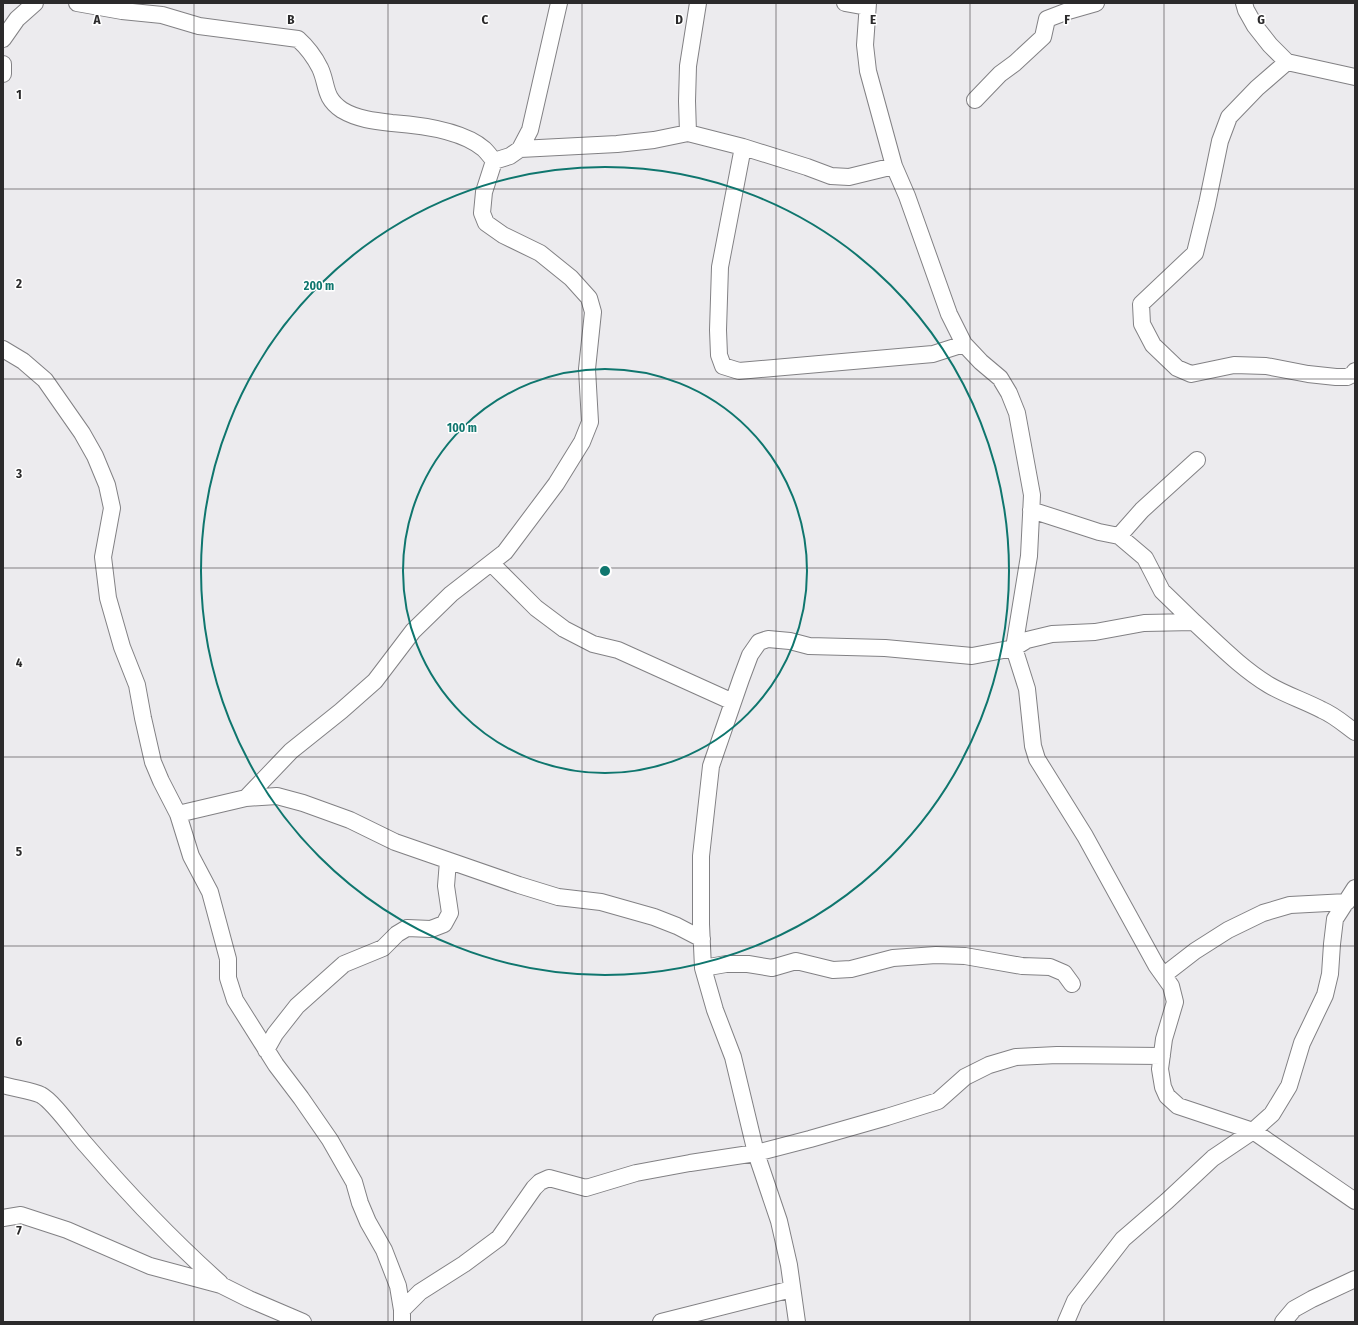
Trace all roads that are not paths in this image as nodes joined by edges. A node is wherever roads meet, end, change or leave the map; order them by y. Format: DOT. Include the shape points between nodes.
graph roads {
  1 [pos="35,3"];
  2 [pos="77,3"];
  3 [pos="559,3"];
  4 [pos="698,3"];
  5 [pos="844,3"];
  6 [pos="1096,3"];
  7 [pos="1244,3"];
  8 [pos="867,5"];
  9 [pos="3,39"];
  10 [pos="1287,62"];
  11 [pos="3,64"];
  12 [pos="3,74"];
  13 [pos="1355,76"];
  14 [pos="975,100"];
  15 [pos="688,133"];
  16 [pos="743,147"];
  17 [pos="520,149"];
  18 [pos="494,161"];
  19 [pos="894,166"];
  20 [pos="964,344"];
  21 [pos="3,349"];
  22 [pos="1355,371"];
  23 [pos="1197,460"];
  24 [pos="1031,510"];
  25 [pos="1120,536"];
  26 [pos="491,563"];
  27 [pos="1194,622"];
  28 [pos="1014,648"];
  29 [pos="732,702"];
  30 [pos="1355,732"];
  31 [pos="246,798"];
  32 [pos="178,814"];
  33 [pos="448,861"];
  34 [pos="1355,888"];
  35 [pos="1347,902"];
  36 [pos="702,939"];
  37 [pos="703,968"];
  38 [pos="1164,975"];
  39 [pos="1072,984"];
  40 [pos="266,1050"];
  41 [pos="1162,1056"];
  42 [pos="3,1085"];
  43 [pos="1253,1131"];
  44 [pos="756,1153"];
  45 [pos="1355,1201"];
  46 [pos="3,1218"];
  47 [pos="1355,1279"];
  48 [pos="221,1284"];
  49 [pos="792,1289"];
  50 [pos="402,1316"];
  51 [pos="303,1322"];
  52 [pos="661,1322"];
  53 [pos="797,1322"];
  54 [pos="1066,1322"];
  55 [pos="1283,1322"];
  1 -- 9 [label="street" via="17,19"];
  2 -- 18 [label="street" via="162,15 199,26 298,39 309,49 320,68 329,97 340,109 355,117 425,126 467,138"];
  3 -- 17 [label="street" via="530,130"];
  4 -- 15 [label="street" via="688,66"];
  5 -- 8 [label="street"];
  6 -- 14 [label="street" via="1048,19 1043,37 1000,74"];
  7 -- 10 [label="street" via="1255,26"];
  8 -- 19 [label="street" via="865,45 868,71"];
  10 -- 13 [label="street"];
  10 -- 22 [label="street" via="1229,117 1220,141 1195,253 1141,304 1142,324 1153,346 1177,368 1190,374 1234,365 1266,366 1336,377 1347,377"];
  11 -- 12 [label="street"];
  15 -- 16 [label="street"];
  15 -- 17 [label="street" via="617,144"];
  16 -- 19 [label="street" via="831,176 849,177"];
  16 -- 20 [label="street" via="720,267 718,330 719,355 723,366 739,371 925,355"];
  17 -- 18 [label="street" via="510,156"];
  18 -- 26 [label="street" via="484,192 482,213 486,223 503,235 540,253 571,278 589,298 593,312 587,369 590,422 582,442 556,484 505,552"];
  19 -- 20 [label="street" via="949,314"];
  20 -- 24 [label="street" via="1000,378 1009,392 1017,413 1032,494"];
  21 -- 32 [label="street" via="23,361 44,380 82,433 107,485 112,508 103,558 108,598 122,647 138,685 153,762"];
  23 -- 25 [label="street" via="1142,510"];
  24 -- 25 [label="street" via="1099,532"];
  24 -- 28 [label="street" via="1029,556"];
  25 -- 27 [label="street" via="1145,558 1162,591"];
  26 -- 29 [label="street" via="536,608 564,629 593,644 625,653"];
  26 -- 31 [label="street" via="451,594 413,631 375,681 291,751"];
  27 -- 28 [label="street" via="1144,623 1095,632 1052,634 1027,640"];
  27 -- 30 [label="street" via="1234,659 1270,685 1323,710"];
  28 -- 29 [label="street" via="972,656 886,648 809,646 768,639 759,642 750,655"];
  28 -- 38 [label="street" via="1027,689 1033,746 1037,759 1085,836 1156,965"];
  29 -- 36 [label="street" via="711,766 707,797 701,856"];
  31 -- 32 [label="street"];
  31 -- 33 [label="street" via="277,796 303,802 350,820 395,842"];
  32 -- 40 [label="street" via="191,856 210,892 228,959 228,978 234,1000"];
  33 -- 36 [label="street" via="558,896 601,902 654,917"];
  33 -- 40 [label="street" via="446,886 450,913 444,924 432,930 408,928 397,934 383,948 344,964 297,1006"];
  34 -- 35 [label="street"];
  35 -- 38 [label="street" via="1290,905 1263,913 1228,930"];
  35 -- 43 [label="street" via="1335,919 1330,974 1302,1043 1289,1086 1272,1114"];
  36 -- 37 [label="street"];
  37 -- 39 [label="street" via="726,964 772,968 796,961 833,970 851,970 893,958 965,956 1022,966 1050,967 1064,973"];
  37 -- 44 [label="street" via="715,1010 733,1057"];
  38 -- 41 [label="street" via="1171,986 1175,1002"];
  40 -- 50 [label="street" via="330,1140 354,1182 360,1204 384,1250 398,1286"];
  41 -- 43 [label="street" via="1160,1069 1163,1087 1167,1096 1178,1106"];
  41 -- 44 [label="street" via="1016,1057 989,1065 965,1077 938,1101"];
  42 -- 48 [label="street" via="41,1095 50,1102 85,1145 170,1237"];
  43 -- 45 [label="street"];
  43 -- 54 [label="street" via="1213,1158 1123,1239 1075,1301"];
  44 -- 49 [label="street" via="779,1221"];
  44 -- 50 [label="street" via="636,1173 586,1188 549,1178 540,1182 499,1238 420,1292"];
  46 -- 48 [label="street" via="21,1215 67,1230 150,1266"];
  47 -- 55 [label="street" via="1294,1309"];
  48 -- 51 [label="street"];
  49 -- 52 [label="street"];
  49 -- 53 [label="street"];
}
